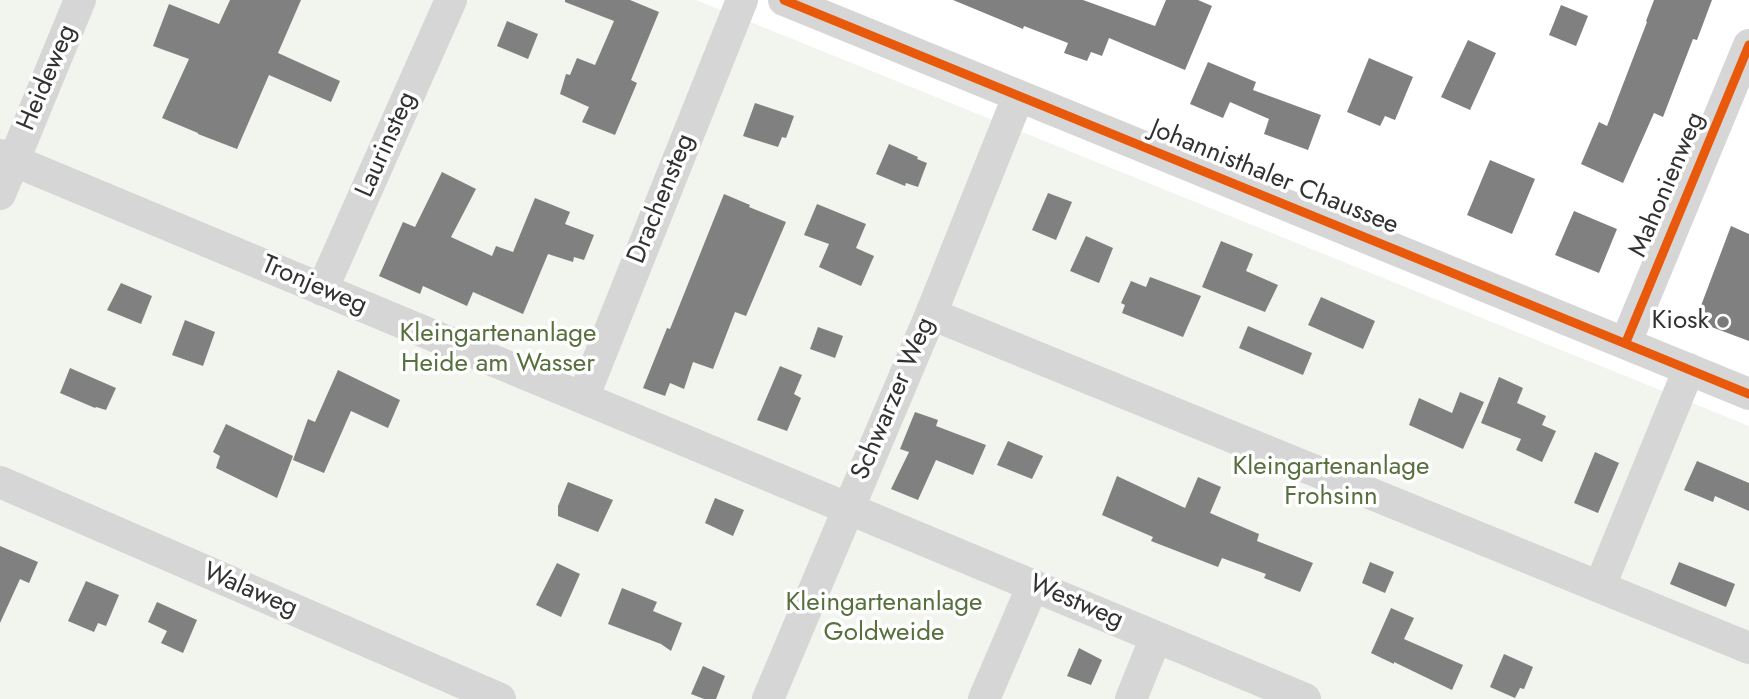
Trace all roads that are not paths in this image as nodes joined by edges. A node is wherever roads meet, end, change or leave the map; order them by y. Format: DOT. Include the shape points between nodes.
graph roads {
  1 [pos="80,0"];
  2 [pos="451,0"];
  3 [pos="742,0"];
  4 [pos="784,0"];
  5 [pos="1749,45"];
  6 [pos="1018,97"];
  7 [pos="7,158"];
  8 [pos="0,194"];
  9 [pos="322,290"];
  10 [pos="931,314"];
  11 [pos="1626,342"];
  12 [pos="1689,369"];
  13 [pos="1749,394"];
  14 [pos="583,398"];
  15 [pos="0,482"];
  16 [pos="847,509"];
  17 [pos="1033,585"];
  18 [pos="1600,586"];
  19 [pos="1156,637"];
  20 [pos="1749,648"];
  21 [pos="500,699"];
  22 [pos="768,699"];
  23 [pos="984,699"];
  24 [pos="1130,699"];
  25 [pos="1305,699"];
  1 -- 7 [label="street, Heideweg"];
  2 -- 9 [label="street, Laurinsteg"];
  3 -- 14 [label="street, Drachensteg"];
  4 -- 6 [label="street, Johannisthaler Chaussee"];
  5 -- 11 [label="street, Mahonienweg"];
  6 -- 10 [label="street, Schwarzer Weg"];
  6 -- 11 [label="street, Johannisthaler Chaussee"];
  7 -- 8 [label="street, Heideweg"];
  7 -- 9 [label="street, Tronjeweg"];
  9 -- 14 [label="street, Tronjeweg"];
  10 -- 16 [label="street, Schwarzer Weg"];
  10 -- 18 [label="street"];
  11 -- 12 [label="street, Johannisthaler Chaussee"];
  12 -- 13 [label="street, Johannisthaler Chaussee"];
  12 -- 18 [label="street"];
  14 -- 16 [label="street, Tronjeweg"];
  15 -- 21 [label="street, Walaweg"];
  16 -- 17 [label="street, Westweg"];
  16 -- 22 [label="street, Schwarzer Weg"];
  17 -- 19 [label="street, Westweg"];
  17 -- 23 [label="street"];
  18 -- 20 [label="street"];
  19 -- 24 [label="street"];
  19 -- 25 [label="street, Westweg"];
}
